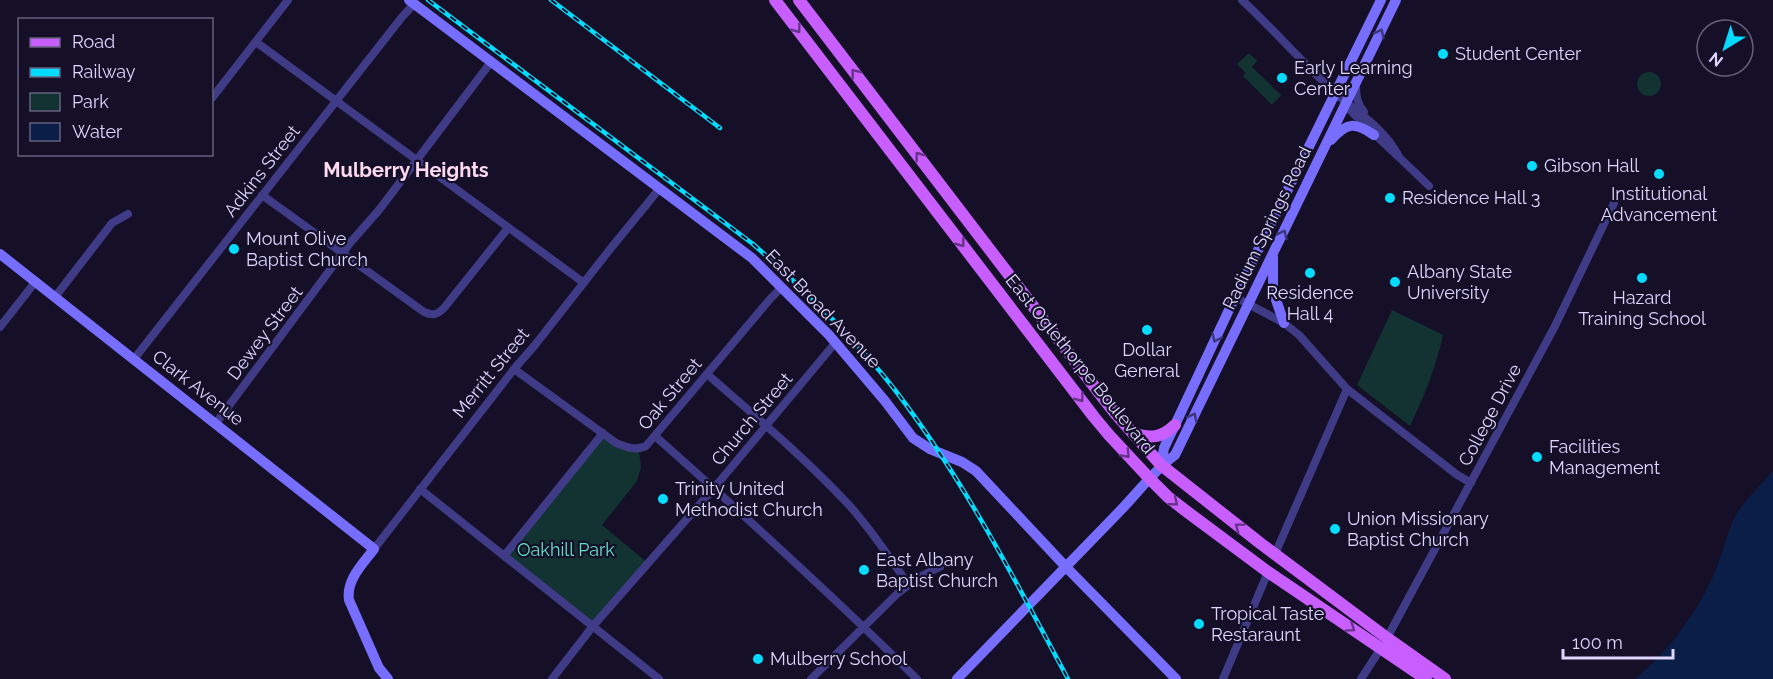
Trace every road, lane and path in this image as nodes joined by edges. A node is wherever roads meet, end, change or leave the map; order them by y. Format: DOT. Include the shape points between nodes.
graph roads {
  1 [pos="288,0"];
  2 [pos="775,0"];
  3 [pos="799,0"];
  4 [pos="1242,0"];
  5 [pos="1381,0"];
  6 [pos="1396,0"];
  7 [pos="412,2"];
  8 [pos="256,42"];
  9 [pos="491,62"];
  10 [pos="1356,80"];
  11 [pos="1336,93"];
  12 [pos="213,97"];
  13 [pos="336,101"];
  14 [pos="1345,103"];
  15 [pos="1368,118"];
  16 [pos="1374,135"];
  17 [pos="1324,146"];
  18 [pos="1398,155"];
  19 [pos="417,159"];
  20 [pos="1429,186"];
  21 [pos="660,188"];
  22 [pos="262,195"];
  23 [pos="1614,203"];
  24 [pos="128,214"];
  25 [pos="508,228"];
  26 [pos="1274,253"];
  27 [pos="0,254"];
  28 [pos="342,254"];
  29 [pos="36,281"];
  30 [pos="584,283"];
  31 [pos="782,287"];
  32 [pos="55,297"];
  33 [pos="1235,297"];
  34 [pos="1248,303"];
  35 [pos="1284,323"];
  36 [pos="0,327"];
  37 [pos="836,342"];
  38 [pos="134,359"];
  39 [pos="514,369"];
  40 [pos="707,374"];
  41 [pos="1347,388"];
  42 [pos="216,423"];
  43 [pos="765,425"];
  44 [pos="1175,425"];
  45 [pos="1132,432"];
  46 [pos="603,433"];
  47 [pos="655,436"];
  48 [pos="1161,465"];
  49 [pos="1150,479"];
  50 [pos="1471,483"];
  51 [pos="714,488"];
  52 [pos="420,489"];
  53 [pos="374,549"];
  54 [pos="1275,554"];
  55 [pos="504,556"];
  56 [pos="940,567"];
  57 [pos="1066,567"];
  58 [pos="1268,572"];
  59 [pos="909,584"];
  60 [pos="1353,613"];
  61 [pos="863,626"];
  62 [pos="593,627"];
  63 [pos="1384,643"];
  64 [pos="388,679"];
  65 [pos="552,679"];
  66 [pos="659,679"];
  67 [pos="811,679"];
  68 [pos="918,679"];
  69 [pos="957,679"];
  70 [pos="1176,679"];
  71 [pos="1223,679"];
  72 [pos="1361,679"];
  73 [pos="1426,679"];
  74 [pos="1445,679"];
  1 -- 8 [label="street"];
  2 -- 49 [label="main road, East Oglethorpe Boulevard, one-way" via="1094,417"];
  45 -- 3 [label="main road, East Oglethorpe Boulevard, one-way"];
  4 -- 11 [label="street"];
  5 -- 11 [label="main road, Radium Springs Road"];
  10 -- 6 [label="main road, Radium Springs Road, one-way"];
  7 -- 9 [label="main road, East Broad Avenue"];
  7 -- 13 [label="street, Adkins Street"];
  8 -- 12 [label="street"];
  8 -- 13 [label="street"];
  9 -- 19 [label="street, Dewey Street"];
  9 -- 21 [label="main road, East Broad Avenue"];
  10 -- 14 [label="main road, Radium Springs Road"];
  10 -- 15 [label="street" via="1359,107"];
  11 -- 14 [label="street"];
  11 -- 33 [label="main road, Radium Springs Road"];
  13 -- 19 [label="street"];
  13 -- 22 [label="street, Adkins Street"];
  14 -- 15 [label="street"];
  14 -- 16 [label="street"];
  14 -- 17 [label="main road, Radium Springs Road"];
  15 -- 18 [label="street"];
  16 -- 17 [label="main road" via="1360,126 1352,126"];
  16 -- 18 [label="street"];
  26 -- 17 [label="main road, Radium Springs Road, one-way"];
  18 -- 20 [label="street"];
  19 -- 25 [label="street"];
  19 -- 28 [label="street, Dewey Street"];
  21 -- 30 [label="street, Merritt Street"];
  21 -- 31 [label="main road, East Broad Avenue" via="752,258"];
  22 -- 28 [label="street"];
  22 -- 38 [label="street, Adkins Street"];
  23 -- 50 [label="street, College Drive" via="1555,326"];
  24 -- 32 [label="street" via="112,223"];
  25 -- 28 [label="street" via="438,314 424,312"];
  25 -- 30 [label="street"];
  26 -- 34 [label="main road, Radium Springs Road"];
  26 -- 35 [label="main road" via="1272,291"];
  27 -- 29 [label="main road, Clark Avenue"];
  28 -- 42 [label="street, Dewey Street"];
  29 -- 32 [label="main road, Clark Avenue"];
  29 -- 36 [label="street"];
  30 -- 39 [label="street, Merritt Street"];
  31 -- 37 [label="main road, East Broad Avenue"];
  31 -- 40 [label="street, Oak Street"];
  32 -- 38 [label="main road, Clark Avenue"];
  33 -- 34 [label="street"];
  33 -- 44 [label="main road, Radium Springs Road, one-way"];
  34 -- 35 [label="street"];
  48 -- 34 [label="main road, Radium Springs Road, one-way" via="1175,454"];
  35 -- 41 [label="street"];
  37 -- 43 [label="street, Church Street"];
  37 -- 57 [label="main road, East Broad Avenue" via="913,438 976,471"];
  38 -- 42 [label="main road, Clark Avenue"];
  39 -- 46 [label="street"];
  39 -- 52 [label="street, Merritt Street"];
  40 -- 43 [label="street"];
  40 -- 47 [label="street, Oak Street"];
  41 -- 50 [label="street"];
  41 -- 54 [label="street"];
  42 -- 53 [label="main road, Clark Avenue"];
  43 -- 51 [label="street, Church Street"];
  43 -- 59 [label="street" via="849,506"];
  44 -- 45 [label="main road" via="1155,437"];
  44 -- 48 [label="main road, Radium Springs Road"];
  45 -- 48 [label="main road, East Oglethorpe Boulevard"];
  46 -- 47 [label="street, Oak Street" via="616,443 638,450"];
  46 -- 55 [label="street"];
  47 -- 51 [label="street"];
  48 -- 49 [label="main road, Radium Springs Road"];
  54 -- 48 [label="main road, East Oglethorpe Boulevard, one-way"];
  49 -- 57 [label="main road, Radium Springs Road"];
  49 -- 58 [label="main road, East Oglethorpe Boulevard, one-way"];
  50 -- 63 [label="street, College Drive"];
  51 -- 61 [label="street"];
  51 -- 62 [label="street, Church Street"];
  52 -- 53 [label="street, Merritt Street"];
  52 -- 55 [label="street"];
  53 -- 64 [label="main road, Merritt Street" via="348,591 379,668"];
  54 -- 60 [label="main road, East Oglethorpe Boulevard"];
  55 -- 62 [label="street"];
  56 -- 59 [label="street"];
  57 -- 69 [label="main road, Radium Springs Road"];
  57 -- 70 [label="main road, East Broad Avenue"];
  58 -- 60 [label="main road" via="1282,570"];
  58 -- 63 [label="main road, East Oglethorpe Boulevard, one-way"];
  58 -- 71 [label="street"];
  59 -- 61 [label="street"];
  60 -- 63 [label="main road, East Oglethorpe Boulevard"];
  61 -- 67 [label="street"];
  61 -- 68 [label="street"];
  62 -- 65 [label="street, Church Street"];
  62 -- 66 [label="street"];
  63 -- 72 [label="street, College Drive"];
  63 -- 73 [label="main road, East Oglethorpe Boulevard"];
  63 -- 74 [label="main road, East Oglethorpe Boulevard"];
}
